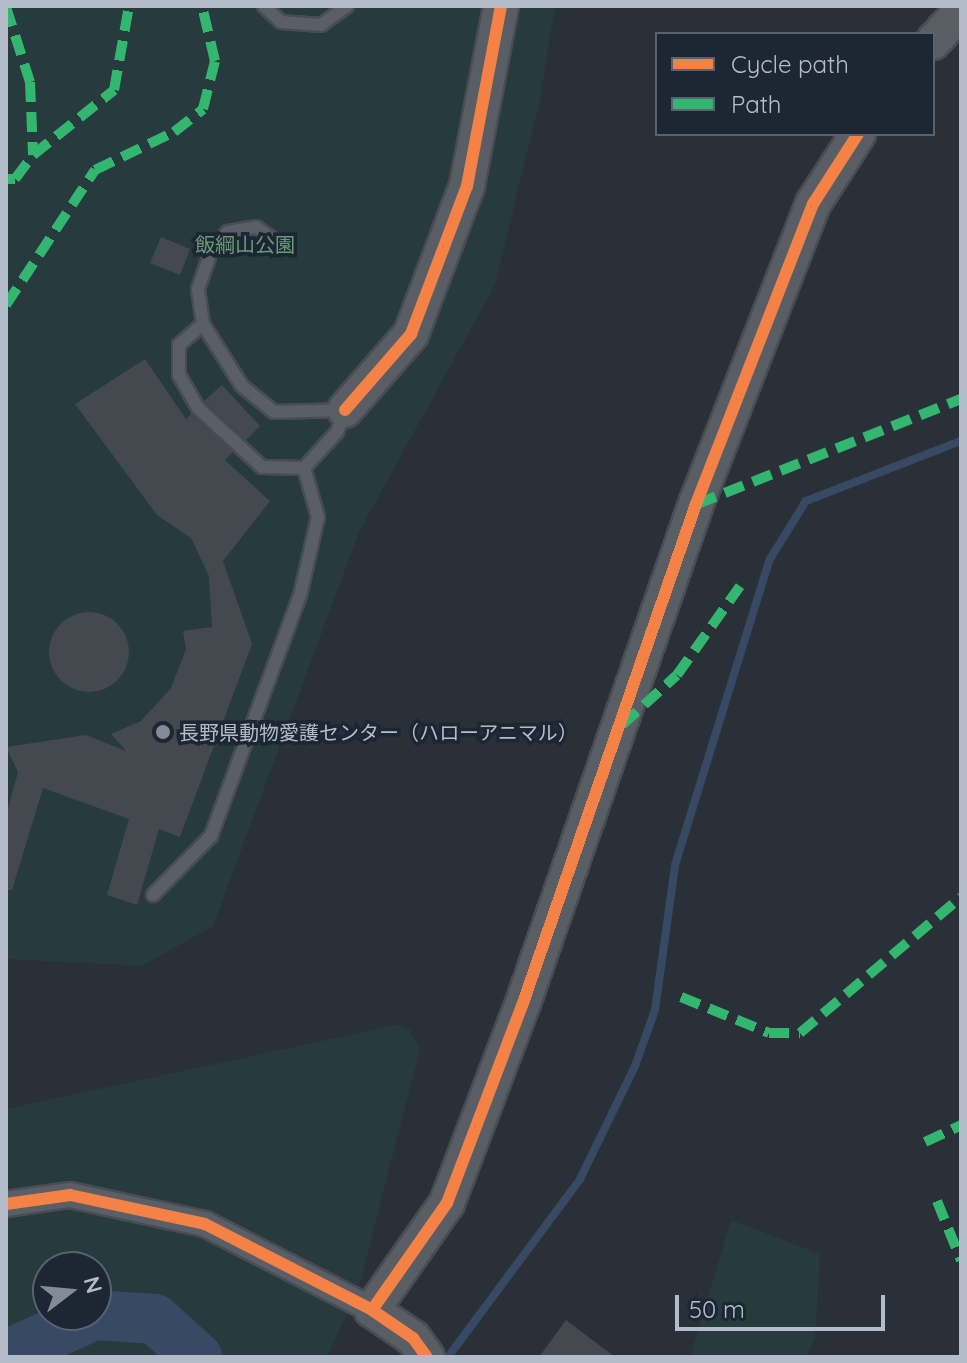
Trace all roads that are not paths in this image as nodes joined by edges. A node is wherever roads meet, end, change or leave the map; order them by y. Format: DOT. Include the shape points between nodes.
graph roads {
  1 [pos="264,6"];
  2 [pos="347,6"];
  3 [pos="501,6"];
  4 [pos="961,11"];
  5 [pos="935,40"];
  6 [pos="857,136"];
  7 [pos="274,240"];
  8 [pos="203,324"];
  9 [pos="345,410"];
  10 [pos="304,468"];
  11 [pos="153,895"];
  12 [pos="6,1204"];
  13 [pos="372,1310"];
  14 [pos="427,1357"];
  1 -- 2 [label="lane" via="281,22 321,25"];
  3 -- 9 [label="street" via="467,186 411,334"];
  4 -- 5 [label="street"];
  6 -- 13 [label="street" via="813,204 696,504 523,1003 447,1203"];
  7 -- 8 [label="lane" via="256,227 228,232 212,249 198,289"];
  8 -- 9 [label="lane" via="242,386 274,412"];
  8 -- 10 [label="lane" via="179,345 179,375 198,408 262,467"];
  9 -- 10 [label="lane" via="337,432"];
  10 -- 11 [label="lane" via="318,517 300,596 211,836"];
  12 -- 13 [label="street" via="70,1195 205,1224"];
  13 -- 14 [label="street" via="413,1338"];
}
